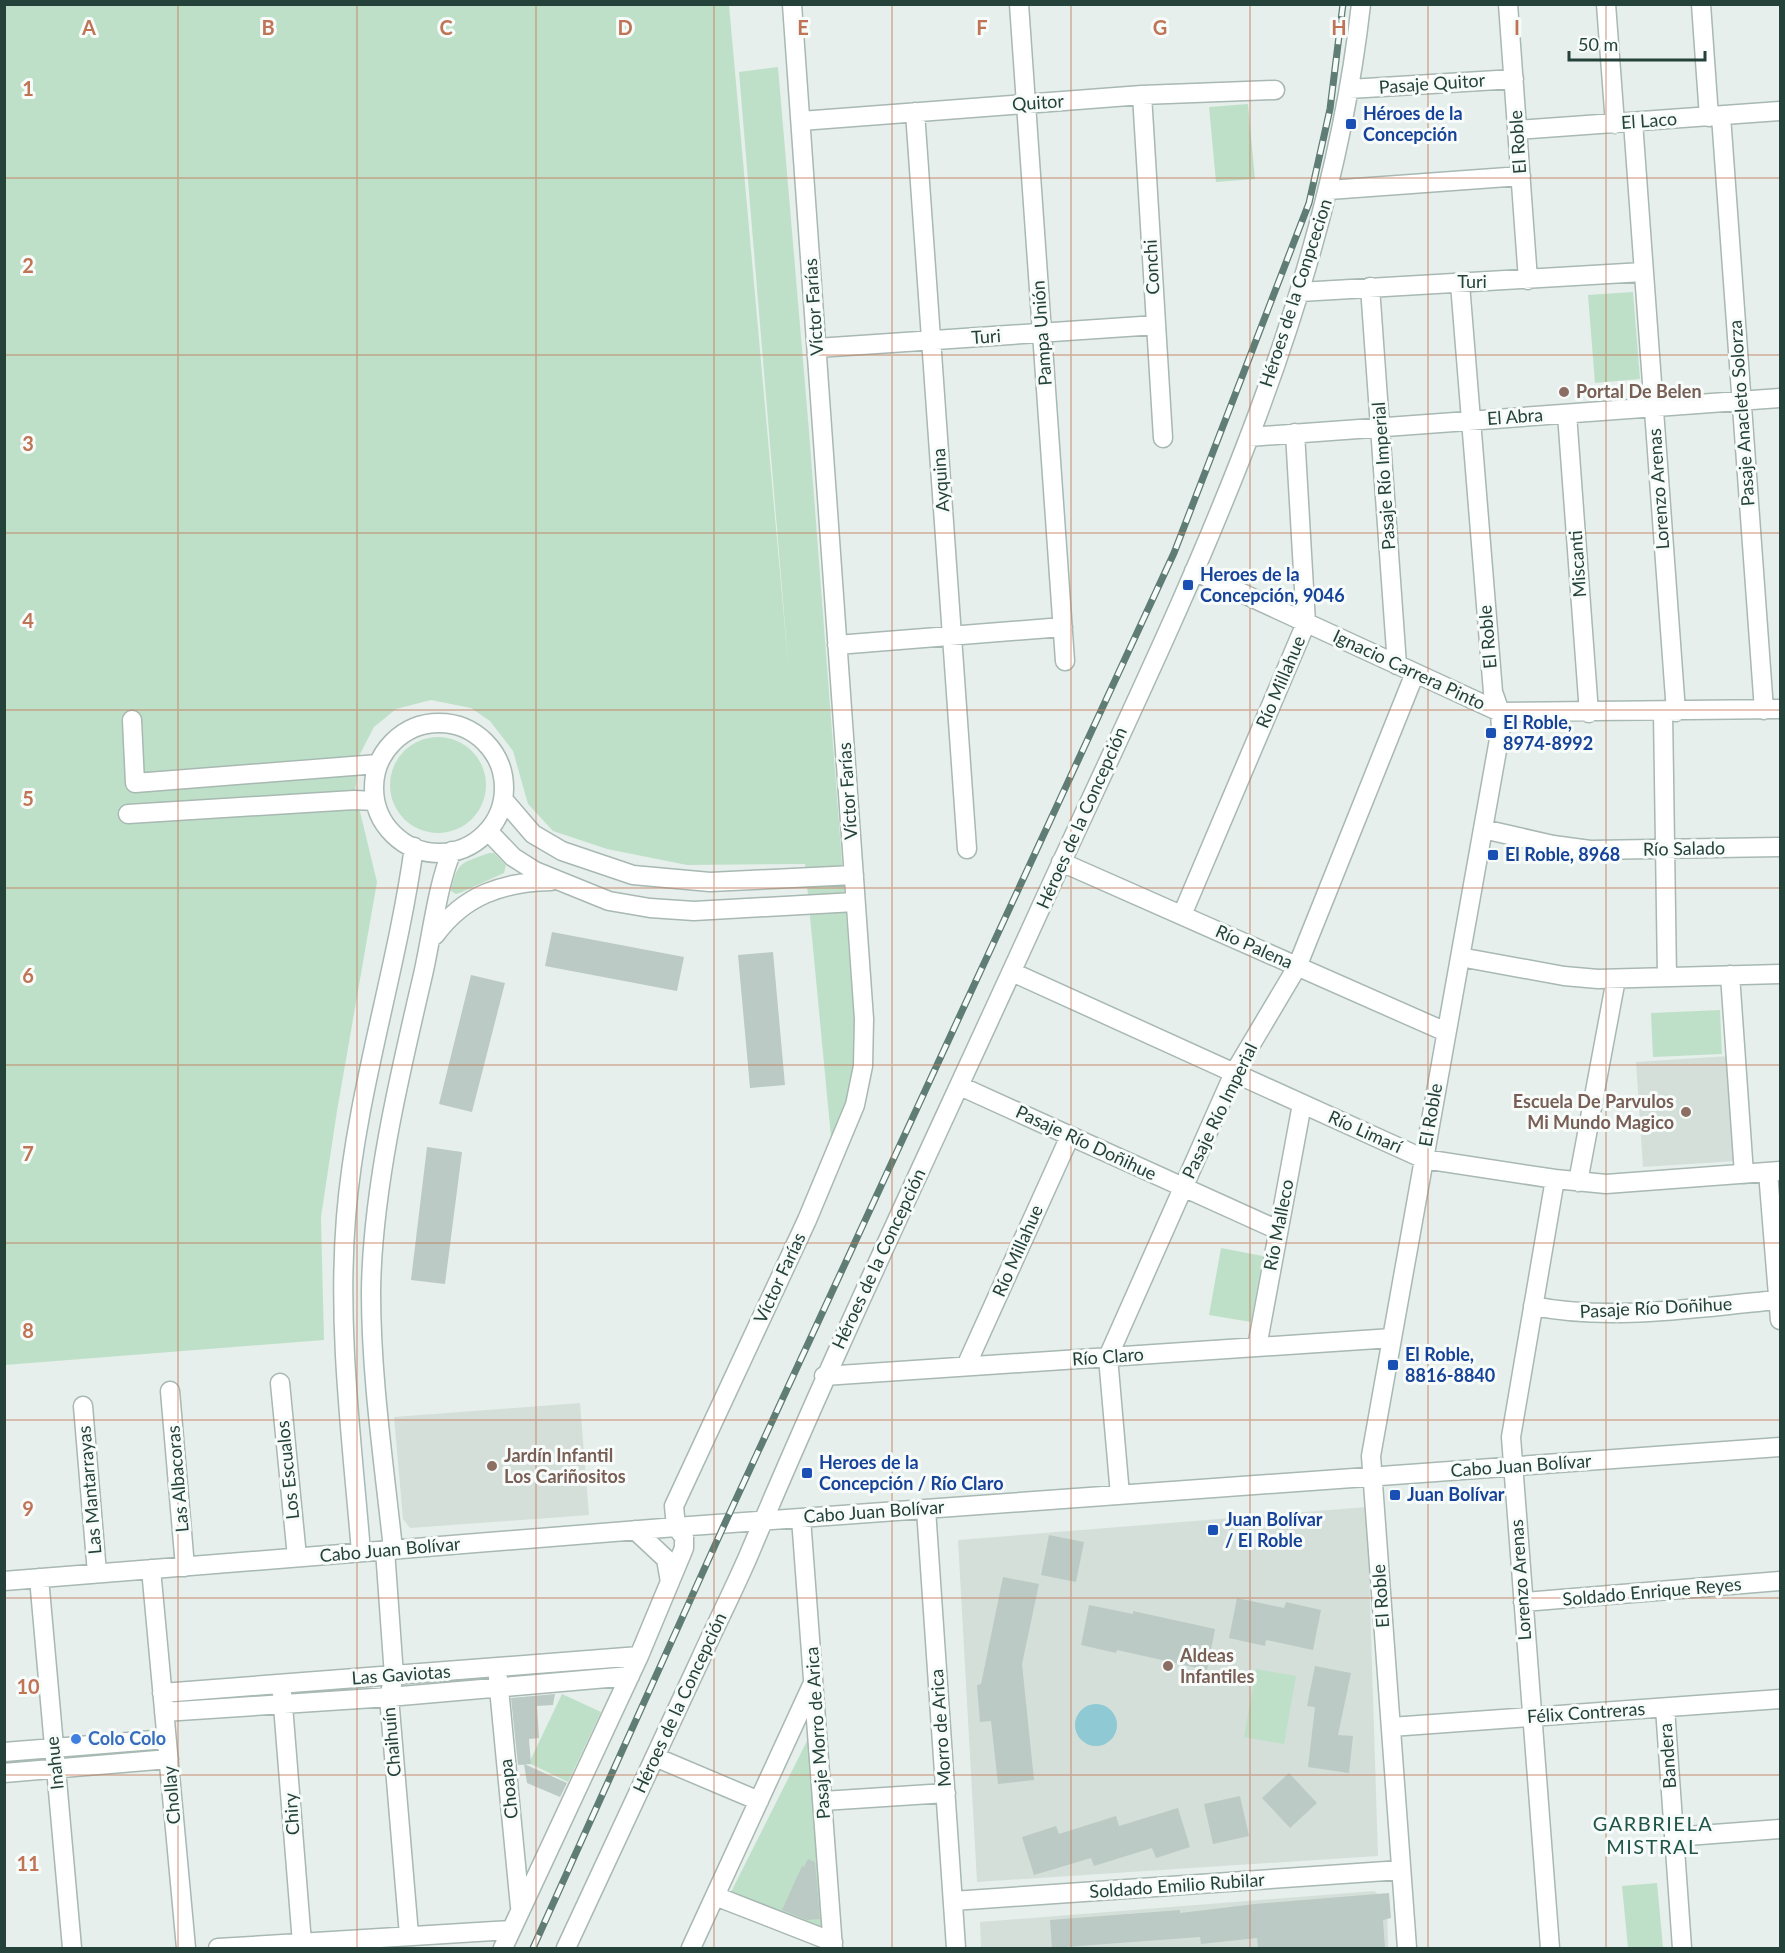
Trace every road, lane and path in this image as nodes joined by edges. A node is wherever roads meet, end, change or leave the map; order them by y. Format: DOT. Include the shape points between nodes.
graph roads {
  1 [pos="792,4"];
  2 [pos="1019,4"];
  3 [pos="1360,4"];
  4 [pos="1508,4"];
  5 [pos="1606,4"];
  6 [pos="1701,4"];
  7 [pos="1514,79"];
  8 [pos="1349,89"];
  9 [pos="1275,90"];
  10 [pos="1142,95"];
  11 [pos="1026,104"];
  12 [pos="1780,111"];
  13 [pos="915,112"];
  14 [pos="1715,116"];
  15 [pos="801,121"];
  16 [pos="1624,123"];
  17 [pos="1518,130"];
  18 [pos="1521,176"];
  19 [pos="1329,190"];
  20 [pos="1643,272"];
  21 [pos="1528,280"];
  22 [pos="1460,284"];
  23 [pos="1370,287"];
  24 [pos="1300,292"];
  25 [pos="1156,325"];
  26 [pos="1042,333"];
  27 [pos="931,340"];
  28 [pos="817,348"];
  29 [pos="1780,398"];
  30 [pos="1742,401"];
  31 [pos="1653,408"];
  32 [pos="1567,414"];
  33 [pos="1470,421"];
  34 [pos="1380,427"];
  35 [pos="1295,433"];
  36 [pos="1249,437"];
  37 [pos="1162,438"];
  38 [pos="1194,571"];
  39 [pos="1306,623"];
  40 [pos="1063,627"];
  41 [pos="952,636"];
  42 [pos="837,645"];
  43 [pos="1065,661"];
  44 [pos="1397,665"];
  45 [pos="1415,673"];
  46 [pos="1772,710"];
  47 [pos="1500,712"];
  48 [pos="1670,712"];
  49 [pos="1589,713"];
  50 [pos="132,720"];
  51 [pos="378,764"];
  52 [pos="502,799"];
  53 [pos="375,801"];
  54 [pos="128,814"];
  55 [pos="1483,828"];
  56 [pos="488,831"];
  57 [pos="414,847"];
  58 [pos="1780,847"];
  59 [pos="967,849"];
  60 [pos="1665,849"];
  61 [pos="452,851"];
  62 [pos="1061,862"];
  63 [pos="854,875"];
  64 [pos="558,880"];
  65 [pos="731,881"];
  66 [pos="855,902"];
  67 [pos="732,909"];
  68 [pos="1182,915"];
  69 [pos="431,942"];
  70 [pos="1460,957"];
  71 [pos="1297,967"];
  72 [pos="1012,972"];
  73 [pos="1780,974"];
  74 [pos="1730,975"];
  75 [pos="1667,977"];
  76 [pos="1616,979"];
  77 [pos="1446,1032"];
  78 [pos="1234,1073"];
  79 [pos="960,1086"];
  80 [pos="1302,1104"];
  81 [pos="1070,1136"];
  82 [pos="1424,1159"];
  83 [pos="1774,1172"];
  84 [pos="1744,1174"];
  85 [pos="1555,1179"];
  86 [pos="1578,1182"];
  87 [pos="1183,1188"];
  88 [pos="1278,1230"];
  89 [pos="1779,1300"];
  90 [pos="1533,1306"];
  91 [pos="1780,1320"];
  92 [pos="1392,1338"];
  93 [pos="1257,1347"];
  94 [pos="1108,1357"];
  95 [pos="966,1366"];
  96 [pos="824,1376"];
  97 [pos="280,1383"];
  98 [pos="170,1391"];
  99 [pos="83,1406"];
  100 [pos="1780,1447"];
  101 [pos="1512,1466"];
  102 [pos="1372,1476"];
  103 [pos="1120,1495"];
  104 [pos="926,1509"];
  105 [pos="801,1518"];
  106 [pos="763,1520"];
  107 [pos="635,1530"];
  108 [pos="680,1532"];
  109 [pos="389,1550"];
  110 [pos="361,1552"];
  111 [pos="297,1557"];
  112 [pos="185,1567"];
  113 [pos="151,1569"];
  114 [pos="97,1574"];
  115 [pos="39,1578"];
  116 [pos="4,1581"];
  117 [pos="1780,1581"];
  118 [pos="670,1584"];
  119 [pos="1523,1602"];
  120 [pos="639,1656"];
  121 [pos="498,1668"];
  122 [pos="394,1676"];
  123 [pos="630,1676"];
  124 [pos="814,1681"];
  125 [pos="282,1685"];
  126 [pos="499,1688"];
  127 [pos="162,1693"];
  128 [pos="389,1697"];
  129 [pos="1780,1699"];
  130 [pos="283,1704"];
  131 [pos="1665,1708"];
  132 [pos="164,1712"];
  133 [pos="1532,1717"];
  134 [pos="1391,1727"];
  135 [pos="166,1739"];
  136 [pos="54,1748"];
  137 [pos="4,1752"];
  138 [pos="655,1757"];
  139 [pos="169,1759"];
  140 [pos="56,1768"];
  141 [pos="4,1773"];
  142 [pos="946,1793"];
  143 [pos="759,1801"];
  144 [pos="823,1801"];
  145 [pos="1780,1829"];
  146 [pos="1674,1837"];
  147 [pos="1401,1870"];
  148 [pos="715,1896"];
  149 [pos="953,1901"];
  150 [pos="520,1909"];
  151 [pos="511,1930"];
  152 [pos="409,1935"];
  153 [pos="302,1943"];
  154 [pos="833,1945"];
  155 [pos="72,1948"];
  156 [pos="186,1948"];
  157 [pos="218,1948"];
  158 [pos="503,1948"];
  159 [pos="566,1948"];
  160 [pos="692,1948"];
  161 [pos="956,1948"];
  162 [pos="1407,1948"];
  163 [pos="1550,1948"];
  164 [pos="1682,1948"];
  1 -- 15 [label="street, Víctor Farías"];
  2 -- 11 [label="street, Pampa Unión"];
  3 -- 8 [label="street, Héroes de la Conpcecion"];
  4 -- 7 [label="street, El Roble"];
  5 -- 16 [label="street, Lorenzo Arenas"];
  6 -- 14 [label="street, Pasaje Anacleto Solorza"];
  7 -- 8 [label="street, Pasaje Quitor"];
  7 -- 17 [label="street, El Roble"];
  8 -- 19 [label="street, Héroes de la Conpcecion"];
  9 -- 10 [label="street, Quitor"];
  10 -- 11 [label="street, Quitor"];
  10 -- 25 [label="street, Conchi"];
  11 -- 13 [label="street, Quitor"];
  11 -- 26 [label="street, Pampa Unión"];
  12 -- 14 [label="street, El Laco"];
  13 -- 15 [label="street, Quitor"];
  13 -- 27 [label="street, Ayquina"];
  14 -- 16 [label="street, El Laco"];
  14 -- 30 [label="street, Pasaje Anacleto Solorza"];
  15 -- 28 [label="street, Víctor Farías"];
  16 -- 17 [label="street, El Laco"];
  16 -- 20 [label="street, Lorenzo Arenas"];
  17 -- 18 [label="street, El Roble"];
  18 -- 19 [label="street"];
  18 -- 21 [label="street, El Roble"];
  19 -- 24 [label="street, Héroes de la Conpcecion"];
  20 -- 21 [label="street, Turi"];
  20 -- 31 [label="street, Lorenzo Arenas"];
  21 -- 22 [label="street, Turi"];
  22 -- 23 [label="street, Turi"];
  22 -- 33 [label="street, El Roble"];
  23 -- 24 [label="street, Turi"];
  23 -- 34 [label="street, Pasaje Río Imperial"];
  24 -- 36 [label="street, Héroes de la Conpcecion"];
  25 -- 26 [label="street, Turi"];
  25 -- 37 [label="street, Conchi"];
  26 -- 27 [label="street, Turi"];
  26 -- 40 [label="street, Pampa Unión"];
  27 -- 28 [label="street, Turi"];
  27 -- 41 [label="street, Ayquina"];
  28 -- 42 [label="street, Víctor Farías"];
  29 -- 30 [label="street, El Abra"];
  30 -- 31 [label="street, El Abra"];
  30 -- 46 [label="street, Pasaje Anacleto Solorza"];
  31 -- 32 [label="street, El Abra"];
  31 -- 48 [label="street, Lorenzo Arenas"];
  32 -- 33 [label="street, El Abra"];
  32 -- 49 [label="street, Miscanti"];
  33 -- 34 [label="street, El Abra"];
  33 -- 47 [label="street, El Roble" via="1493,692"];
  34 -- 35 [label="street, El Abra"];
  34 -- 44 [label="street, Pasaje Río Imperial"];
  35 -- 36 [label="street, El Abra"];
  35 -- 39 [label="street, Río Millahue"];
  36 -- 38 [label="street, Héroes de la Conpcecion"];
  38 -- 39 [label="street, Ignacio Carrera Pinto"];
  38 -- 62 [label="street, Héroes de la Concepción"];
  39 -- 44 [label="street, Ignacio Carrera Pinto"];
  39 -- 68 [label="street, Río Millahue"];
  40 -- 41 [label="street"];
  40 -- 43 [label="street, Pampa Unión"];
  41 -- 42 [label="street"];
  41 -- 59 [label="street, Ayquina"];
  42 -- 63 [label="street, Víctor Farías"];
  44 -- 45 [label="street, Ignacio Carrera Pinto"];
  45 -- 47 [label="street, Ignacio Carrera Pinto"];
  45 -- 71 [label="street, Pasaje Río Imperial"];
  46 -- 48 [label="street, Ignacio Carrera Pinto"];
  47 -- 49 [label="street, Ignacio Carrera Pinto"];
  47 -- 55 [label="street, El Roble" via="1501,728"];
  48 -- 49 [label="street, Ignacio Carrera Pinto"];
  48 -- 60 [label="street, Lorenzo Arenas"];
  50 -- 51 [label="street" via="135,783"];
  51 -- 52 [label="street" via="398,736 416,726 436,722 458,725 477,734 493,750 502,770"];
  51 -- 53 [label="street"];
  52 -- 56 [label="street" via="500,813"];
  52 -- 65 [label="street" via="533,834 562,851 603,866 667,880"];
  53 -- 54 [label="street"];
  53 -- 57 [label="street" via="392,833"];
  55 -- 60 [label="street, Río Salado" via="1569,848"];
  55 -- 70 [label="street, El Roble"];
  56 -- 61 [label="street" via="468,846"];
  56 -- 64 [label="street" via="513,857"];
  57 -- 61 [label="street" via="436,853"];
  57 -- 110 [label="street" via="366,1080 346,1216 343,1327"];
  58 -- 60 [label="street, Río Salado"];
  60 -- 75 [label="street, Lorenzo Arenas"];
  61 -- 69 [label="street, Chaihuín"];
  62 -- 68 [label="street, Río Palena"];
  62 -- 72 [label="street, Héroes de la Concepción"];
  63 -- 65 [label="street"];
  63 -- 66 [label="street, Víctor Farías"];
  64 -- 67 [label="street" via="609,901 650,908"];
  64 -- 69 [label="street" via="495,887 447,918"];
  65 -- 67 [label="street"];
  66 -- 67 [label="street"];
  66 -- 108 [label="street, Víctor Farías" via="864,1020 863,1066 855,1105 802,1231 674,1506"];
  68 -- 71 [label="street, Río Palena"];
  69 -- 109 [label="street, Chaihuín" via="387,1141 371,1291"];
  70 -- 76 [label="street" via="1564,976"];
  70 -- 77 [label="street, El Roble"];
  71 -- 77 [label="street, Río Palena"];
  71 -- 78 [label="street, Pasaje Río Imperial"];
  72 -- 78 [label="street, Río Limarí"];
  72 -- 79 [label="street, Héroes de la Concepción"];
  73 -- 74 [label="street"];
  74 -- 75 [label="street"];
  74 -- 84 [label="street"];
  75 -- 76 [label="street"];
  76 -- 86 [label="street"];
  77 -- 82 [label="street, El Roble"];
  78 -- 80 [label="street, Río Limarí"];
  78 -- 87 [label="street, Pasaje Río Imperial"];
  79 -- 81 [label="street, Pasaje Río Doñihue"];
  79 -- 96 [label="street, Héroes de la Concepción"];
  80 -- 82 [label="street, Río Limarí"];
  80 -- 88 [label="street, Río Malleco"];
  81 -- 87 [label="street, Pasaje Río Doñihue"];
  81 -- 95 [label="street, Río Millahue"];
  82 -- 85 [label="street, Río Limarí"];
  82 -- 92 [label="street, El Roble"];
  83 -- 84 [label="street, Río Limarí"];
  83 -- 89 [label="street"];
  84 -- 86 [label="street, Río Limarí" via="1606,1184"];
  85 -- 86 [label="street, Río Limarí"];
  85 -- 90 [label="street, Lorenzo Arenas"];
  87 -- 88 [label="street, Pasaje Río Doñihue"];
  87 -- 94 [label="street, Pasaje Río Imperial"];
  88 -- 93 [label="street, Río Malleco"];
  89 -- 90 [label="street, Pasaje Río Doñihue" via="1602,1315"];
  89 -- 91 [label="street"];
  90 -- 101 [label="street, Lorenzo Arenas" via="1511,1437"];
  92 -- 93 [label="street, Río Claro"];
  92 -- 102 [label="street, El Roble" via="1372,1448"];
  93 -- 94 [label="street, Río Claro"];
  94 -- 95 [label="street, Río Claro"];
  94 -- 103 [label="street, Pasaje Río Imperial"];
  95 -- 96 [label="street, Río Claro"];
  96 -- 106 [label="street, Héroes de la Concepción"];
  97 -- 111 [label="street, Los Escualos"];
  98 -- 112 [label="street, Las Albacoras"];
  99 -- 114 [label="street, Las Mantarrayas"];
  100 -- 101 [label="street, Cabo Juan Bolívar"];
  101 -- 102 [label="street, Cabo Juan Bolívar"];
  101 -- 119 [label="street, Lorenzo Arenas"];
  102 -- 103 [label="street, Cabo Juan Bolívar"];
  102 -- 134 [label="street, El Roble"];
  103 -- 104 [label="street, Cabo Juan Bolívar"];
  104 -- 105 [label="street, Cabo Juan Bolívar"];
  104 -- 142 [label="street, Morro de Arica"];
  105 -- 106 [label="street, Cabo Juan Bolívar"];
  105 -- 124 [label="street, Pasaje Morro de Arica"];
  106 -- 108 [label="street, Cabo Juan Bolívar"];
  106 -- 138 [label="street, Héroes de la Concepción"];
  107 -- 108 [label="street, Cabo Juan Bolívar"];
  107 -- 109 [label="street, Cabo Juan Bolívar"];
  107 -- 118 [label="street" via="666,1559"];
  108 -- 118 [label="street" via="684,1548"];
  109 -- 110 [label="street, Cabo Juan Bolívar"];
  109 -- 122 [label="street, Chaihuín"];
  110 -- 111 [label="street, Cabo Juan Bolívar"];
  111 -- 112 [label="street, Cabo Juan Bolívar"];
  112 -- 113 [label="street, Cabo Juan Bolívar"];
  113 -- 114 [label="street, Cabo Juan Bolívar"];
  113 -- 127 [label="street, Chollay"];
  114 -- 115 [label="street, Cabo Juan Bolívar"];
  115 -- 116 [label="street, Cabo Juan Bolívar"];
  115 -- 136 [label="street, Inahue"];
  117 -- 119 [label="street, Soldado Enrique Reyes"];
  118 -- 120 [label="street"];
  119 -- 133 [label="street, Lorenzo Arenas"];
  120 -- 121 [label="street, Las Gaviotas"];
  120 -- 123 [label="street"];
  121 -- 122 [label="street, Las Gaviotas"];
  121 -- 126 [label="street, Choapa"];
  122 -- 125 [label="street, Las Gaviotas"];
  122 -- 128 [label="street, Chaihuín"];
  123 -- 126 [label="street, Las Gaviotas"];
  123 -- 150 [label="street"];
  124 -- 143 [label="street"];
  124 -- 144 [label="street, Pasaje Morro de Arica"];
  125 -- 127 [label="street, Las Gaviotas"];
  125 -- 130 [label="street, Chiry"];
  126 -- 128 [label="street, Las Gaviotas"];
  126 -- 150 [label="street, Choapa"];
  127 -- 132 [label="street, Chollay"];
  128 -- 130 [label="street, Las Gaviotas"];
  128 -- 152 [label="street, Chaihuín"];
  129 -- 131 [label="street, Félix Contreras"];
  130 -- 132 [label="street, Las Gaviotas"];
  130 -- 153 [label="street, Chiry"];
  131 -- 133 [label="street, Félix Contreras"];
  131 -- 146 [label="street, Bandera"];
  132 -- 135 [label="street, Chollay"];
  133 -- 134 [label="street, Félix Contreras"];
  133 -- 163 [label="street, Lorenzo Arenas"];
  134 -- 147 [label="street, El Roble"];
  135 -- 136 [label="street"];
  135 -- 139 [label="street, Chollay"];
  136 -- 137 [label="street"];
  136 -- 140 [label="street, Inahue"];
  138 -- 143 [label="street"];
  138 -- 159 [label="street, Héroes de la Concepción"];
  139 -- 140 [label="street"];
  139 -- 156 [label="street, Chollay"];
  140 -- 141 [label="street"];
  140 -- 155 [label="street, Inahue"];
  142 -- 144 [label="street"];
  142 -- 149 [label="street, Morro de Arica"];
  143 -- 148 [label="street"];
  144 -- 154 [label="street, Pasaje Morro de Arica"];
  145 -- 146 [label="street"];
  146 -- 164 [label="street, Bandera"];
  147 -- 149 [label="street, Soldado Emilio Rubilar"];
  147 -- 162 [label="street, El Roble"];
  148 -- 154 [label="street"];
  148 -- 160 [label="street"];
  149 -- 161 [label="street, Morro de Arica"];
  150 -- 151 [label="street"];
  151 -- 152 [label="street"];
  151 -- 158 [label="street"];
  152 -- 153 [label="street"];
  153 -- 157 [label="street"];
}
